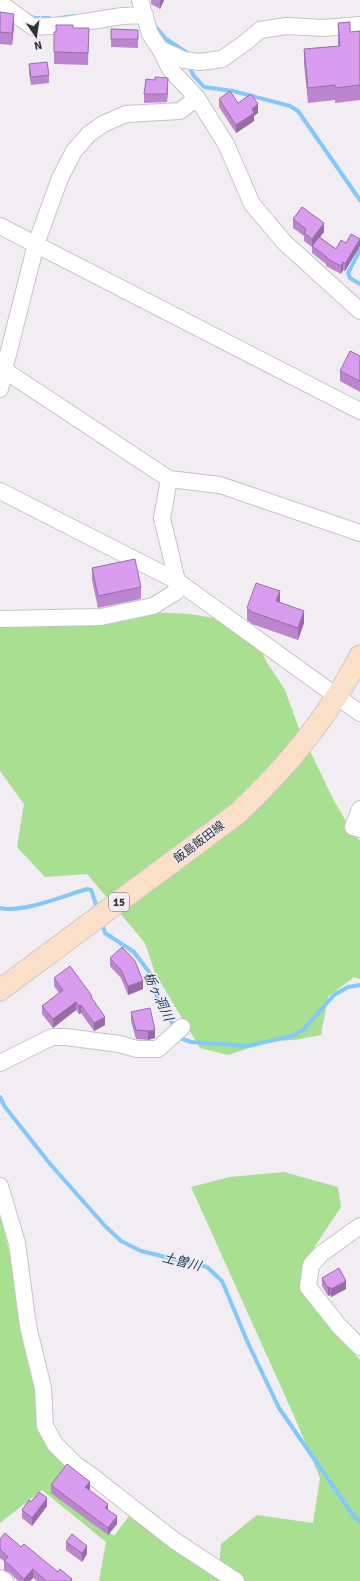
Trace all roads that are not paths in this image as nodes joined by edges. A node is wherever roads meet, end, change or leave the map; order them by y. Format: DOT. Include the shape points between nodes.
graph roads {
  1 [pos="140,0"];
  2 [pos="0,3"];
  3 [pos="145,15"];
  4 [pos="360,25"];
  5 [pos="160,49"];
  6 [pos="197,98"];
  7 [pos="0,226"];
  8 [pos="36,244"];
  9 [pos="360,311"];
  10 [pos="4,370"];
  11 [pos="0,389"];
  12 [pos="360,411"];
  13 [pos="169,479"];
  14 [pos="0,492"];
  15 [pos="360,533"];
  16 [pos="177,581"];
  17 [pos="0,619"];
  18 [pos="360,656"];
  19 [pos="337,698"];
  20 [pos="360,714"];
  21 [pos="360,808"];
  22 [pos="360,829"];
  23 [pos="0,990"];
  24 [pos="179,1030"];
  25 [pos="0,1063"];
  26 [pos="1,1188"];
  27 [pos="360,1226"];
  28 [pos="360,1347"];
  29 [pos="0,1578"];
  30 [pos="5,1581"];
  31 [pos="236,1581"];
  1 -- 3 [label="street"];
  2 -- 3 [label="street" via="34,27"];
  3 -- 5 [label="street" via="150,34"];
  4 -- 5 [label="street" via="323,28 287,26 260,30 222,59 200,62 184,60"];
  5 -- 6 [label="street" via="170,69"];
  6 -- 8 [label="street" via="180,111 126,114 103,124 89,134 74,151 60,178"];
  6 -- 9 [label="street" via="226,144 252,204 284,242"];
  7 -- 8 [label="street"];
  8 -- 10 [label="street"];
  8 -- 12 [label="street"];
  10 -- 11 [label="street"];
  10 -- 13 [label="street"];
  13 -- 15 [label="street" via="220,485"];
  13 -- 16 [label="street" via="162,518"];
  14 -- 16 [label="street"];
  16 -- 17 [label="street" via="176,592 153,606 101,617"];
  16 -- 19 [label="street"];
  18 -- 19 [label="main road, 飯島飯田線 / 15"];
  19 -- 20 [label="street"];
  19 -- 23 [label="main road, 飯島飯田線 / 15" via="288,762 238,813"];
  21 -- 22 [label="street" via="353,827"];
  24 -- 25 [label="street" via="158,1049 137,1049 119,1044 52,1037"];
  26 -- 31 [label="street" via="17,1243 28,1326 43,1388 45,1426 55,1444 76,1465 175,1541"];
  27 -- 28 [label="street" via="321,1254 311,1265 308,1286 339,1326"];
  29 -- 30 [label="street"];
}
